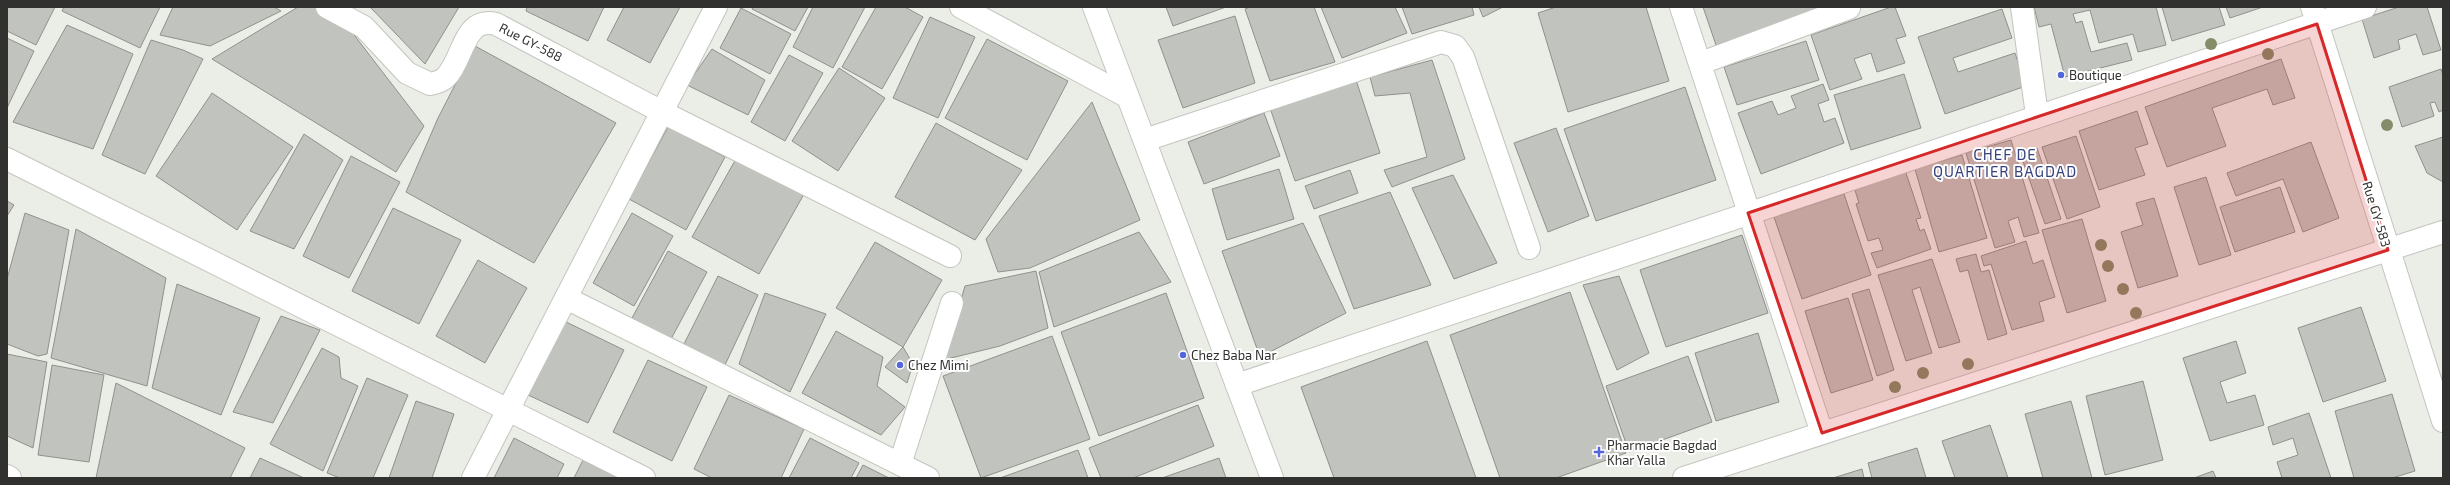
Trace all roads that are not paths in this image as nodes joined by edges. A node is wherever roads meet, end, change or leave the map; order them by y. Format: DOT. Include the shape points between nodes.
graph roads {
  1 [pos="327,7"];
  2 [pos="716,7"];
  3 [pos="961,7"];
  4 [pos="1094,7"];
  5 [pos="1681,7"];
  6 [pos="2022,7"];
  7 [pos="2365,7"];
  8 [pos="1849,8"];
  9 [pos="2314,15"];
  10 [pos="1700,63"];
  11 [pos="1128,96"];
  12 [pos="662,112"];
  13 [pos="2037,115"];
  14 [pos="1145,140"];
  15 [pos="7,159"];
  16 [pos="1748,213"];
  17 [pos="2443,232"];
  18 [pos="1529,248"];
  19 [pos="2388,250"];
  20 [pos="950,256"];
  21 [pos="566,298"];
  22 [pos="952,303"];
  23 [pos="1237,385"];
  24 [pos="508,411"];
  25 [pos="2443,421"];
  26 [pos="1822,433"];
  27 [pos="900,464"];
  28 [pos="7,476"];
  29 [pos="10,478"];
  30 [pos="473,478"];
  31 [pos="644,478"];
  32 [pos="928,478"];
  33 [pos="1272,478"];
  34 [pos="1684,478"];
  1 -- 12 [label="street, Rue GY-588" via="364,27 408,74 430,84 447,76 475,26 485,22 496,24"];
  2 -- 12 [label="street"];
  3 -- 11 [label="street"];
  4 -- 11 [label="street"];
  5 -- 10 [label="street"];
  6 -- 13 [label="street"];
  7 -- 9 [label="street"];
  8 -- 10 [label="street"];
  9 -- 13 [label="street"];
  9 -- 19 [label="street, Rue GY-583"];
  10 -- 16 [label="street"];
  11 -- 14 [label="street"];
  12 -- 20 [label="street, Rue GY-588"];
  12 -- 21 [label="street"];
  13 -- 16 [label="street"];
  14 -- 18 [label="street" via="1441,42 1455,46 1463,57"];
  14 -- 23 [label="street"];
  15 -- 24 [label="street"];
  16 -- 23 [label="street"];
  16 -- 26 [label="street"];
  17 -- 19 [label="street"];
  19 -- 25 [label="street, Rue GY-583"];
  19 -- 26 [label="street"];
  21 -- 24 [label="street"];
  21 -- 27 [label="street"];
  22 -- 27 [label="street"];
  23 -- 33 [label="street"];
  24 -- 30 [label="street"];
  24 -- 31 [label="street"];
  26 -- 34 [label="street"];
  27 -- 32 [label="street"];
  28 -- 29 [label="street"];
}
